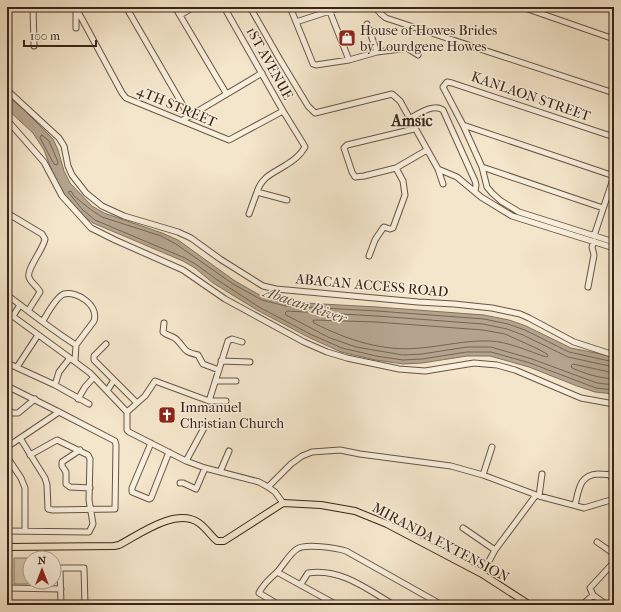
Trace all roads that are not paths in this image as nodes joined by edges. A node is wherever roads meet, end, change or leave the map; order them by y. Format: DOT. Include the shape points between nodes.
graph roads {
  1 [pos="33,7"];
  2 [pos="76,7"];
  3 [pos="126,7"];
  4 [pos="175,7"];
  5 [pos="194,7"];
  6 [pos="224,7"];
  7 [pos="250,7"];
  8 [pos="290,7"];
  9 [pos="342,7"];
  10 [pos="375,7"];
  11 [pos="522,7"];
  12 [pos="541,7"];
  13 [pos="329,9"];
  14 [pos="539,13"];
  15 [pos="180,15"];
  16 [pos="296,22"];
  17 [pos="367,24"];
  18 [pos="76,28"];
  19 [pos="614,39"];
  20 [pos="34,46"];
  21 [pos="377,52"];
  22 [pos="418,55"];
  23 [pos="349,60"];
  24 [pos="262,73"];
  25 [pos="7,90"];
  26 [pos="614,93"];
  27 [pos="226,94"];
  28 [pos="283,111"];
  29 [pos="189,116"];
  30 [pos="409,119"];
  31 [pos="7,120"];
  32 [pos="183,120"];
  33 [pos="463,125"];
  34 [pos="414,129"];
  35 [pos="614,136"];
  36 [pos="427,150"];
  37 [pos="482,167"];
  38 [pos="396,168"];
  39 [pos="438,169"];
  40 [pos="614,176"];
  41 [pos="443,184"];
  42 [pos="257,192"];
  43 [pos="475,192"];
  44 [pos="287,200"];
  45 [pos="603,208"];
  46 [pos="7,213"];
  47 [pos="249,214"];
  48 [pos="594,239"];
  49 [pos="614,242"];
  50 [pos="614,248"];
  51 [pos="369,256"];
  52 [pos="588,287"];
  53 [pos="7,296"];
  54 [pos="20,305"];
  55 [pos="28,311"];
  56 [pos="7,312"];
  57 [pos="13,316"];
  58 [pos="43,321"];
  59 [pos="164,323"];
  60 [pos="38,335"];
  61 [pos="242,342"];
  62 [pos="106,344"];
  63 [pos="76,345"];
  64 [pos="614,355"];
  65 [pos="73,360"];
  66 [pos="221,361"];
  67 [pos="250,362"];
  68 [pos="7,363"];
  69 [pos="17,368"];
  70 [pos="218,370"];
  71 [pos="94,378"];
  72 [pos="114,380"];
  73 [pos="216,381"];
  74 [pos="236,381"];
  75 [pos="55,385"];
  76 [pos="7,386"];
  77 [pos="107,390"];
  78 [pos="35,399"];
  79 [pos="78,399"];
  80 [pos="209,401"];
  81 [pos="226,401"];
  82 [pos="137,403"];
  83 [pos="89,404"];
  84 [pos="614,404"];
  85 [pos="7,410"];
  86 [pos="59,412"];
  87 [pos="127,412"];
  88 [pos="204,428"];
  89 [pos="20,438"];
  90 [pos="151,443"];
  91 [pos="7,447"];
  92 [pos="492,447"];
  93 [pos="80,450"];
  94 [pos="229,451"];
  95 [pos="169,452"];
  96 [pos="30,455"];
  97 [pos="7,457"];
  98 [pos="186,461"];
  99 [pos="205,468"];
  100 [pos="220,472"];
  101 [pos="542,474"];
  102 [pos="611,474"];
  103 [pos="483,475"];
  104 [pos="614,482"];
  105 [pos="180,483"];
  106 [pos="268,487"];
  107 [pos="90,488"];
  108 [pos="538,495"];
  109 [pos="614,499"];
  110 [pos="283,503"];
  111 [pos="575,505"];
  112 [pos="91,509"];
  113 [pos="7,525"];
  114 [pos="463,528"];
  115 [pos="7,531"];
  116 [pos="25,531"];
  117 [pos="598,542"];
  118 [pos="7,547"];
  119 [pos="495,550"];
  120 [pos="614,554"];
  121 [pos="614,562"];
  122 [pos="62,568"];
  123 [pos="277,572"];
  124 [pos="482,574"];
  125 [pos="301,584"];
  126 [pos="7,588"];
  127 [pos="22,588"];
  128 [pos="61,590"];
  129 [pos="593,595"];
  130 [pos="432,600"];
  131 [pos="61,605"];
  132 [pos="86,605"];
  133 [pos="280,605"];
  134 [pos="337,605"];
  135 [pos="394,605"];
  136 [pos="430,605"];
  137 [pos="442,605"];
  138 [pos="530,605"];
  139 [pos="582,605"];
  140 [pos="607,605"];
  1 -- 20 [label="street"];
  2 -- 18 [label="street"];
  2 -- 32 [label="street, 4TH STREET" via="126,98"];
  3 -- 29 [label="street"];
  4 -- 15 [label="street"];
  5 -- 15 [label="street"];
  6 -- 24 [label="street, 1ST AVENUE"];
  7 -- 30 [label="street" via="308,106 315,113 392,94 400,101"];
  8 -- 16 [label="street"];
  9 -- 13 [label="street"];
  10 -- 26 [label="street" via="386,18"];
  11 -- 14 [label="street"];
  12 -- 14 [label="street"];
  13 -- 16 [label="street"];
  13 -- 23 [label="street"];
  14 -- 19 [label="street"];
  15 -- 27 [label="street"];
  16 -- 23 [label="street" via="313,64"];
  17 -- 21 [label="street"];
  21 -- 22 [label="street" via="407,48"];
  21 -- 23 [label="street"];
  24 -- 27 [label="street"];
  24 -- 28 [label="street, 1ST AVENUE"];
  25 -- 64 [label="street, ABACAN ACCESS ROAD" via="59,138 64,146 72,175 97,202 124,216 191,238 263,286 492,308 529,318 574,342"];
  27 -- 29 [label="street"];
  28 -- 32 [label="street, 4TH STREET" via="229,140"];
  28 -- 42 [label="street, 1ST AVENUE" via="305,147 287,165 264,178"];
  29 -- 32 [label="street"];
  30 -- 34 [label="street"];
  30 -- 43 [label="street" via="435,107 443,110 475,181"];
  31 -- 84 [label="street" via="44,162 62,196 91,228 183,270 225,299 288,334 327,352 370,364 413,370 443,369 474,363 497,365 581,398"];
  33 -- 35 [label="street, KANLAON STREET" via="443,87 447,82"];
  33 -- 37 [label="street"];
  33 -- 40 [label="street"];
  34 -- 36 [label="street"];
  34 -- 38 [label="street" via="347,145 344,148 355,177"];
  36 -- 38 [label="street"];
  36 -- 39 [label="street"];
  37 -- 45 [label="street"];
  37 -- 48 [label="street" via="487,187 501,201 519,212"];
  38 -- 51 [label="street" via="403,181 405,195 393,228 383,228"];
  39 -- 41 [label="street"];
  39 -- 43 [label="street" via="457,176"];
  40 -- 45 [label="street"];
  42 -- 44 [label="street"];
  42 -- 47 [label="street"];
  43 -- 48 [label="street" via="512,216"];
  45 -- 48 [label="street"];
  46 -- 55 [label="street" via="42,234 45,239 28,275 40,292"];
  48 -- 49 [label="street"];
  48 -- 50 [label="street"];
  48 -- 52 [label="street"];
  53 -- 54 [label="street"];
  54 -- 55 [label="street"];
  54 -- 57 [label="street"];
  55 -- 58 [label="street"];
  56 -- 57 [label="street"];
  57 -- 60 [label="street"];
  58 -- 63 [label="street"];
  58 -- 63 [label="street" via="58,298 64,294 88,301 95,317"];
  59 -- 70 [label="street" via="163,332 177,339 186,351 198,355 203,364"];
  60 -- 65 [label="street"];
  60 -- 69 [label="street"];
  61 -- 66 [label="street" via="230,340"];
  62 -- 72 [label="street" via="93,358"];
  63 -- 65 [label="street"];
  65 -- 71 [label="street"];
  65 -- 75 [label="street" via="59,372"];
  66 -- 67 [label="street"];
  66 -- 70 [label="street"];
  68 -- 69 [label="street"];
  69 -- 75 [label="street"];
  70 -- 73 [label="street"];
  71 -- 77 [label="street"];
  71 -- 79 [label="street"];
  72 -- 77 [label="street"];
  72 -- 82 [label="street"];
  73 -- 74 [label="street"];
  73 -- 80 [label="street"];
  75 -- 79 [label="street"];
  76 -- 78 [label="street"];
  77 -- 87 [label="street"];
  78 -- 85 [label="street" via="18,412"];
  78 -- 86 [label="street"];
  79 -- 83 [label="street"];
  80 -- 81 [label="street"];
  80 -- 82 [label="street" via="155,381"];
  82 -- 87 [label="street"];
  86 -- 89 [label="street"];
  86 -- 112 [label="street" via="115,442 115,509"];
  87 -- 90 [label="street" via="127,430"];
  88 -- 98 [label="street"];
  89 -- 91 [label="street"];
  89 -- 96 [label="street"];
  90 -- 95 [label="street"];
  90 -- 95 [label="street" via="132,488 135,494 151,498"];
  92 -- 103 [label="street"];
  93 -- 96 [label="street" via="57,440"];
  93 -- 107 [label="street" via="90,457"];
  93 -- 107 [label="street" via="62,462 66,472 66,484 70,488"];
  94 -- 100 [label="street"];
  95 -- 98 [label="street"];
  96 -- 112 [label="street" via="45,478 48,509"];
  97 -- 116 [label="street" via="24,488"];
  98 -- 99 [label="street"];
  99 -- 100 [label="street"];
  99 -- 105 [label="street" via="196,489"];
  100 -- 106 [label="street" via="259,482"];
  101 -- 108 [label="street"];
  102 -- 104 [label="street"];
  102 -- 111 [label="street" via="587,476 582,480"];
  103 -- 106 [label="street" via="442,464 340,450 312,452 302,456"];
  103 -- 108 [label="street"];
  106 -- 110 [label="street"];
  107 -- 112 [label="street"];
  108 -- 111 [label="street"];
  108 -- 119 [label="street"];
  109 -- 111 [label="street" via="584,508"];
  110 -- 118 [label="main road" via="220,542 199,523 180,518 163,521 114,546"];
  110 -- 124 [label="main road, MIRANDA EXTENSION" via="321,505 372,517"];
  112 -- 116 [label="street" via="93,524 89,532"];
  113 -- 115 [label="street"];
  114 -- 119 [label="street"];
  115 -- 116 [label="street"];
  117 -- 120 [label="street"];
  119 -- 124 [label="street"];
  121 -- 129 [label="street" via="590,588"];
  122 -- 132 [label="street" via="84,568"];
  123 -- 125 [label="street"];
  123 -- 130 [label="street" via="297,548 306,546 339,549"];
  123 -- 133 [label="street" via="262,586 259,593"];
  124 -- 138 [label="main road, MIRANDA EXTENSION"];
  125 -- 134 [label="street"];
  125 -- 135 [label="street" via="308,573 335,574 346,577"];
  126 -- 127 [label="street"];
  128 -- 131 [label="street"];
  129 -- 139 [label="street"];
  129 -- 140 [label="street"];
  130 -- 136 [label="street"];
  130 -- 137 [label="street"];
}
